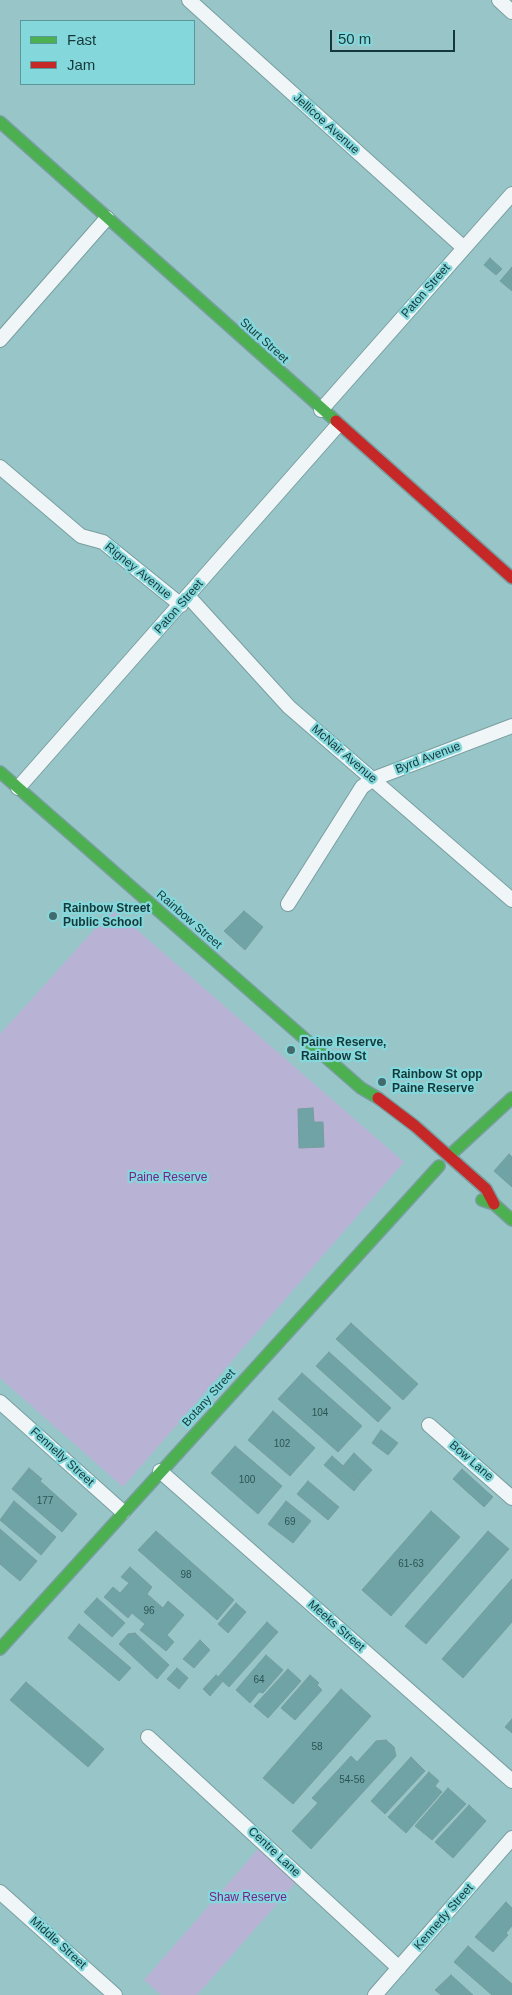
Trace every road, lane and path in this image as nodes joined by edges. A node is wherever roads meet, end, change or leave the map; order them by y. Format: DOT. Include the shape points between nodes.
graph roads {
  1 [pos="189,0"];
  2 [pos="499,0"];
  3 [pos="512,12"];
  4 [pos="0,122"];
  5 [pos="512,194"];
  6 [pos="106,218"];
  7 [pos="464,248"];
  8 [pos="0,340"];
  9 [pos="321,410"];
  10 [pos="338,425"];
  11 [pos="0,467"];
  12 [pos="512,578"];
  13 [pos="184,601"];
  14 [pos="512,726"];
  15 [pos="0,772"];
  16 [pos="373,779"];
  17 [pos="18,788"];
  18 [pos="512,900"];
  19 [pos="288,904"];
  20 [pos="361,1088"];
  21 [pos="512,1098"];
  22 [pos="381,1115"];
  23 [pos="448,1156"];
  24 [pos="439,1166"];
  25 [pos="468,1191"];
  26 [pos="494,1204"];
  27 [pos="512,1220"];
  28 [pos="0,1402"];
  29 [pos="429,1425"];
  30 [pos="160,1471"];
  31 [pos="512,1498"];
  32 [pos="123,1512"];
  33 [pos="0,1649"];
  34 [pos="148,1737"];
  35 [pos="512,1782"];
  36 [pos="512,1838"];
  37 [pos="0,1892"];
  38 [pos="399,1968"];
  39 [pos="115,1995"];
  40 [pos="375,1995"];
  1 -- 7 [label="street, Jellicoe Avenue"];
  2 -- 3 [label="street"];
  4 -- 6 [label="street, Sturt Street"];
  5 -- 7 [label="street, Paton Street"];
  6 -- 8 [label="street"];
  6 -- 9 [label="street, Sturt Street"];
  7 -- 9 [label="street, Paton Street"];
  9 -- 10 [label="street, Sturt Street"];
  10 -- 12 [label="street, Sturt Street"];
  10 -- 13 [label="street, Paton Street"];
  11 -- 13 [label="street, Rigney Avenue" via="81,536 103,542"];
  13 -- 16 [label="street, McNair Avenue" via="290,707"];
  13 -- 17 [label="street, Paton Street"];
  14 -- 16 [label="street, Byrd Avenue"];
  15 -- 17 [label="street, Rainbow Street"];
  16 -- 18 [label="street, McNair Avenue"];
  16 -- 19 [label="street, Byrd Avenue" via="362,787"];
  17 -- 20 [label="street, Rainbow Street"];
  20 -- 22 [label="street, Rainbow Street"];
  20 -- 23 [label="street, Rainbow Street" via="389,1105"];
  21 -- 23 [label="street"];
  23 -- 26 [label="street, Rainbow Street" via="486,1189"];
  24 -- 30 [label="street, Botany Street"];
  25 -- 26 [label="street, Rainbow Street"];
  26 -- 27 [label="street, Rainbow Street"];
  28 -- 32 [label="street, Fennelly Street"];
  29 -- 31 [label="street, Bow Lane"];
  30 -- 32 [label="street, Botany Street"];
  30 -- 35 [label="street, Meeks Street"];
  32 -- 33 [label="street, Botany Street"];
  34 -- 38 [label="street, Centre Lane"];
  36 -- 38 [label="street, Kennedy Street"];
  37 -- 39 [label="street, Middle Street"];
  38 -- 40 [label="street, Kennedy Street"];
}
